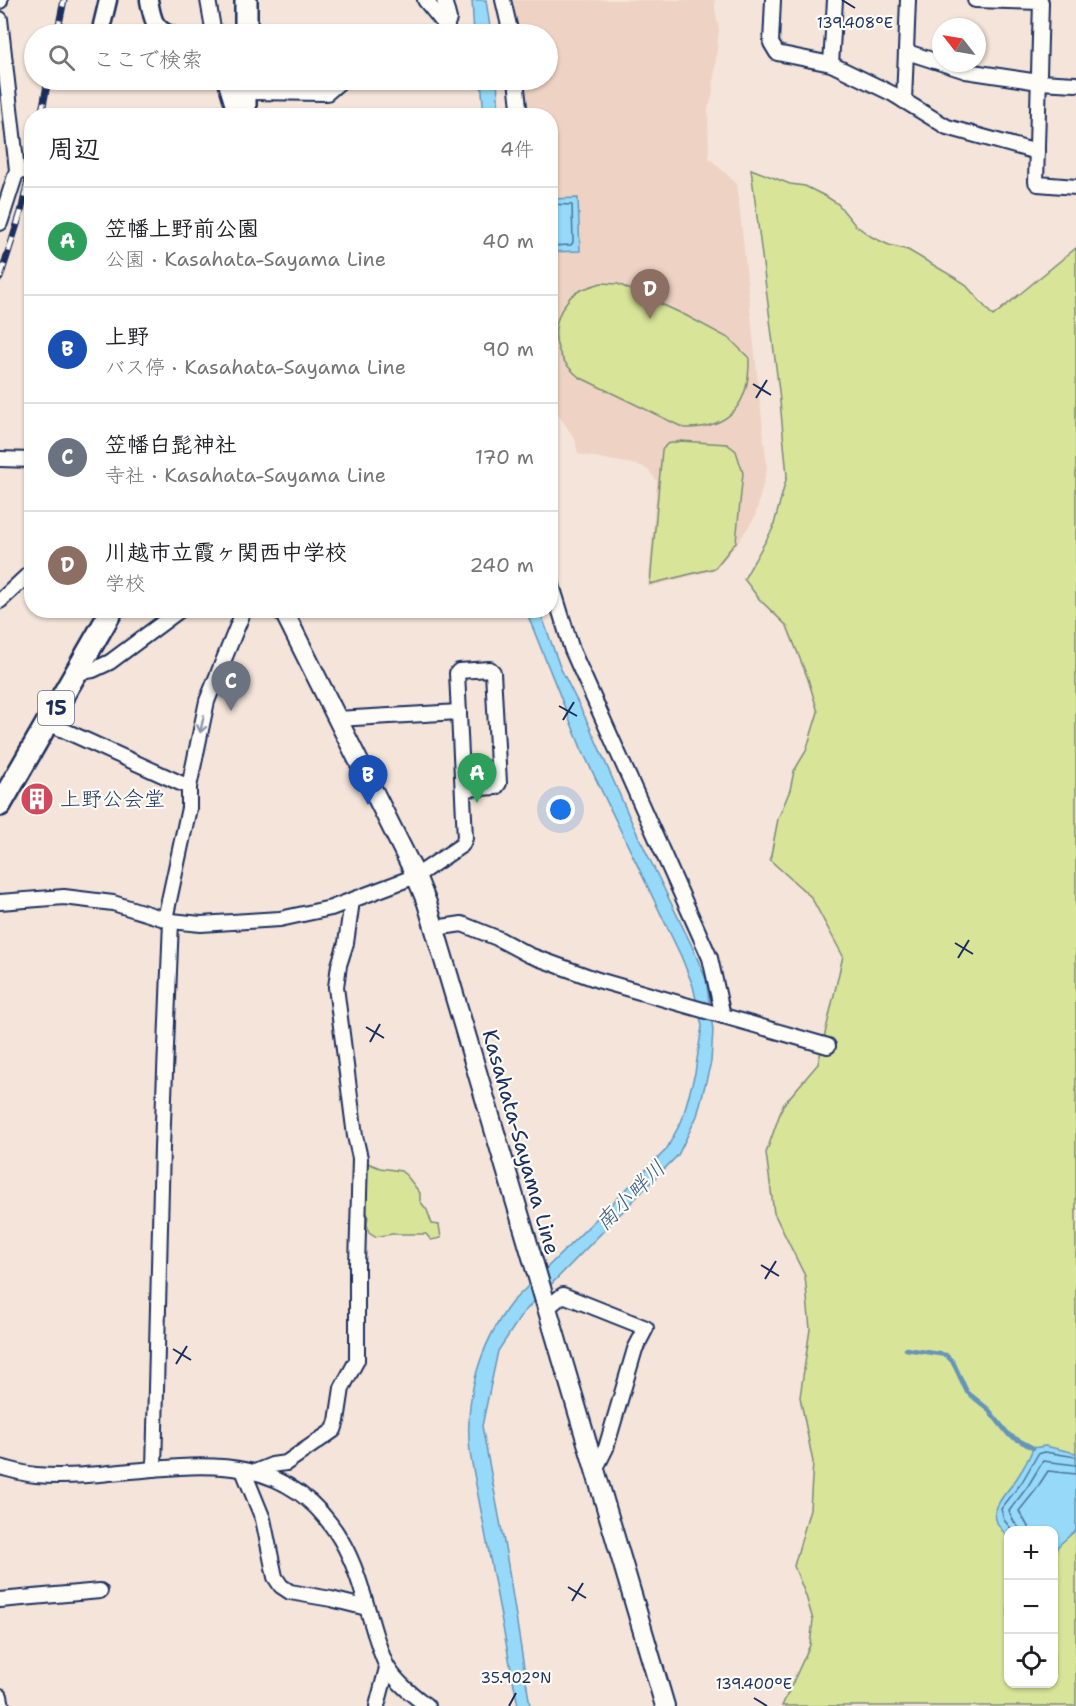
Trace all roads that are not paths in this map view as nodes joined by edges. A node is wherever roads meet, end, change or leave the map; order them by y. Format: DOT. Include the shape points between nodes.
graph roads {
  1 [pos="108,0"];
  2 [pos="149,0"];
  3 [pos="208,0"];
  4 [pos="246,0"];
  5 [pos="424,0"];
  6 [pos="444,0"];
  7 [pos="503,0"];
  8 [pos="773,0"];
  9 [pos="835,0"];
  10 [pos="908,0"];
  11 [pos="975,0"];
  12 [pos="0,19"];
  13 [pos="102,24"];
  14 [pos="154,24"];
  15 [pos="212,24"];
  16 [pos="246,24"];
  17 [pos="440,24"];
  18 [pos="447,24"];
  19 [pos="509,24"];
  20 [pos="907,52"];
  21 [pos="2,55"];
  22 [pos="831,64"];
  23 [pos="1039,82"];
  24 [pos="1076,84"];
  25 [pos="228,90"];
  26 [pos="245,90"];
  27 [pos="292,90"];
  28 [pos="330,90"];
  29 [pos="517,90"];
  30 [pos="904,101"];
  31 [pos="234,108"];
  32 [pos="245,108"];
  33 [pos="519,108"];
  34 [pos="1037,152"];
  35 [pos="17,170"];
  36 [pos="24,171"];
  37 [pos="1076,188"];
  38 [pos="0,223"];
  39 [pos="0,459"];
  40 [pos="24,460"];
  41 [pos="24,578"];
  42 [pos="0,601"];
  43 [pos="558,605"];
  44 [pos="107,618"];
  45 [pos="169,618"];
  46 [pos="241,618"];
  47 [pos="287,618"];
  48 [pos="75,673"];
  49 [pos="459,712"];
  50 [pos="337,719"];
  51 [pos="48,723"];
  52 [pos="189,788"];
  53 [pos="463,789"];
  54 [pos="2,795"];
  55 [pos="416,876"];
  56 [pos="352,901"];
  57 [pos="0,902"];
  58 [pos="168,920"];
  59 [pos="435,928"];
  60 [pos="720,1015"];
  61 [pos="828,1046"];
  62 [pos="546,1306"];
  63 [pos="0,1467"];
  64 [pos="153,1469"];
  65 [pos="250,1470"];
  66 [pos="595,1470"];
  67 [pos="100,1592"];
  68 [pos="0,1600"];
  69 [pos="367,1608"];
  70 [pos="387,1668"];
  71 [pos="0,1696"];
  72 [pos="2,1706"];
  73 [pos="377,1706"];
  74 [pos="427,1706"];
  75 [pos="665,1706"];
  1 -- 13 [label="street"];
  2 -- 14 [label="street"];
  3 -- 15 [label="street"];
  4 -- 16 [label="main road"];
  5 -- 17 [label="street"];
  6 -- 18 [label="street"];
  7 -- 19 [label="street"];
  8 -- 22 [label="street" via="771,43 777,53"];
  9 -- 22 [label="street"];
  10 -- 20 [label="street"];
  11 -- 23 [label="street" via="1041,2"];
  12 -- 21 [label="street"];
  20 -- 23 [label="street" via="966,71"];
  20 -- 30 [label="street"];
  21 -- 35 [label="street"];
  22 -- 30 [label="street"];
  23 -- 24 [label="street"];
  23 -- 34 [label="street"];
  25 -- 31 [label="street"];
  26 -- 32 [label="main road"];
  27 -- 28 [label="street"];
  29 -- 33 [label="street"];
  30 -- 34 [label="street" via="947,127"];
  34 -- 37 [label="street" via="1038,184"];
  35 -- 36 [label="street"];
  35 -- 38 [label="street"];
  39 -- 40 [label="street"];
  41 -- 42 [label="street"];
  43 -- 60 [label="street" via="572,650 710,958"];
  44 -- 48 [label="main road, 15"];
  45 -- 48 [label="street" via="110,662"];
  46 -- 52 [label="street, one-way" via="207,701"];
  47 -- 50 [label="main road, Kasahata-Sayama Line"];
  48 -- 51 [label="main road, 15"];
  49 -- 50 [label="street"];
  49 -- 53 [label="street"];
  49 -- 53 [label="street" via="459,670 490,669 499,783 496,787"];
  50 -- 55 [label="main road, Kasahata-Sayama Line"];
  51 -- 52 [label="street"];
  51 -- 54 [label="main road, 15"];
  52 -- 58 [label="street" via="189,808"];
  53 -- 55 [label="street" via="462,845"];
  55 -- 56 [label="street"];
  55 -- 59 [label="main road, Kasahata-Sayama Line"];
  56 -- 58 [label="street" via="280,919 215,924"];
  56 -- 65 [label="street" via="336,987 360,1158 357,1360 342,1388 334,1430 286,1463"];
  57 -- 58 [label="street" via="64,897 113,903"];
  58 -- 64 [label="street"];
  59 -- 60 [label="street" via="462,924 529,955 598,980"];
  59 -- 62 [label="main road, Kasahata-Sayama Line"];
  60 -- 61 [label="street"];
  62 -- 66 [label="main road, Kasahata-Sayama Line"];
  62 -- 66 [label="street" via="563,1295 646,1328 635,1349"];
  63 -- 64 [label="street" via="60,1476"];
  64 -- 65 [label="street" via="202,1466"];
  65 -- 69 [label="street" via="281,1482 324,1514 350,1555"];
  65 -- 69 [label="street" via="274,1576 280,1586 290,1592"];
  66 -- 75 [label="main road, Kasahata-Sayama Line"];
  67 -- 68 [label="street"];
  69 -- 70 [label="street"];
  70 -- 73 [label="street"];
  70 -- 74 [label="street"];
  71 -- 72 [label="street"];
}
